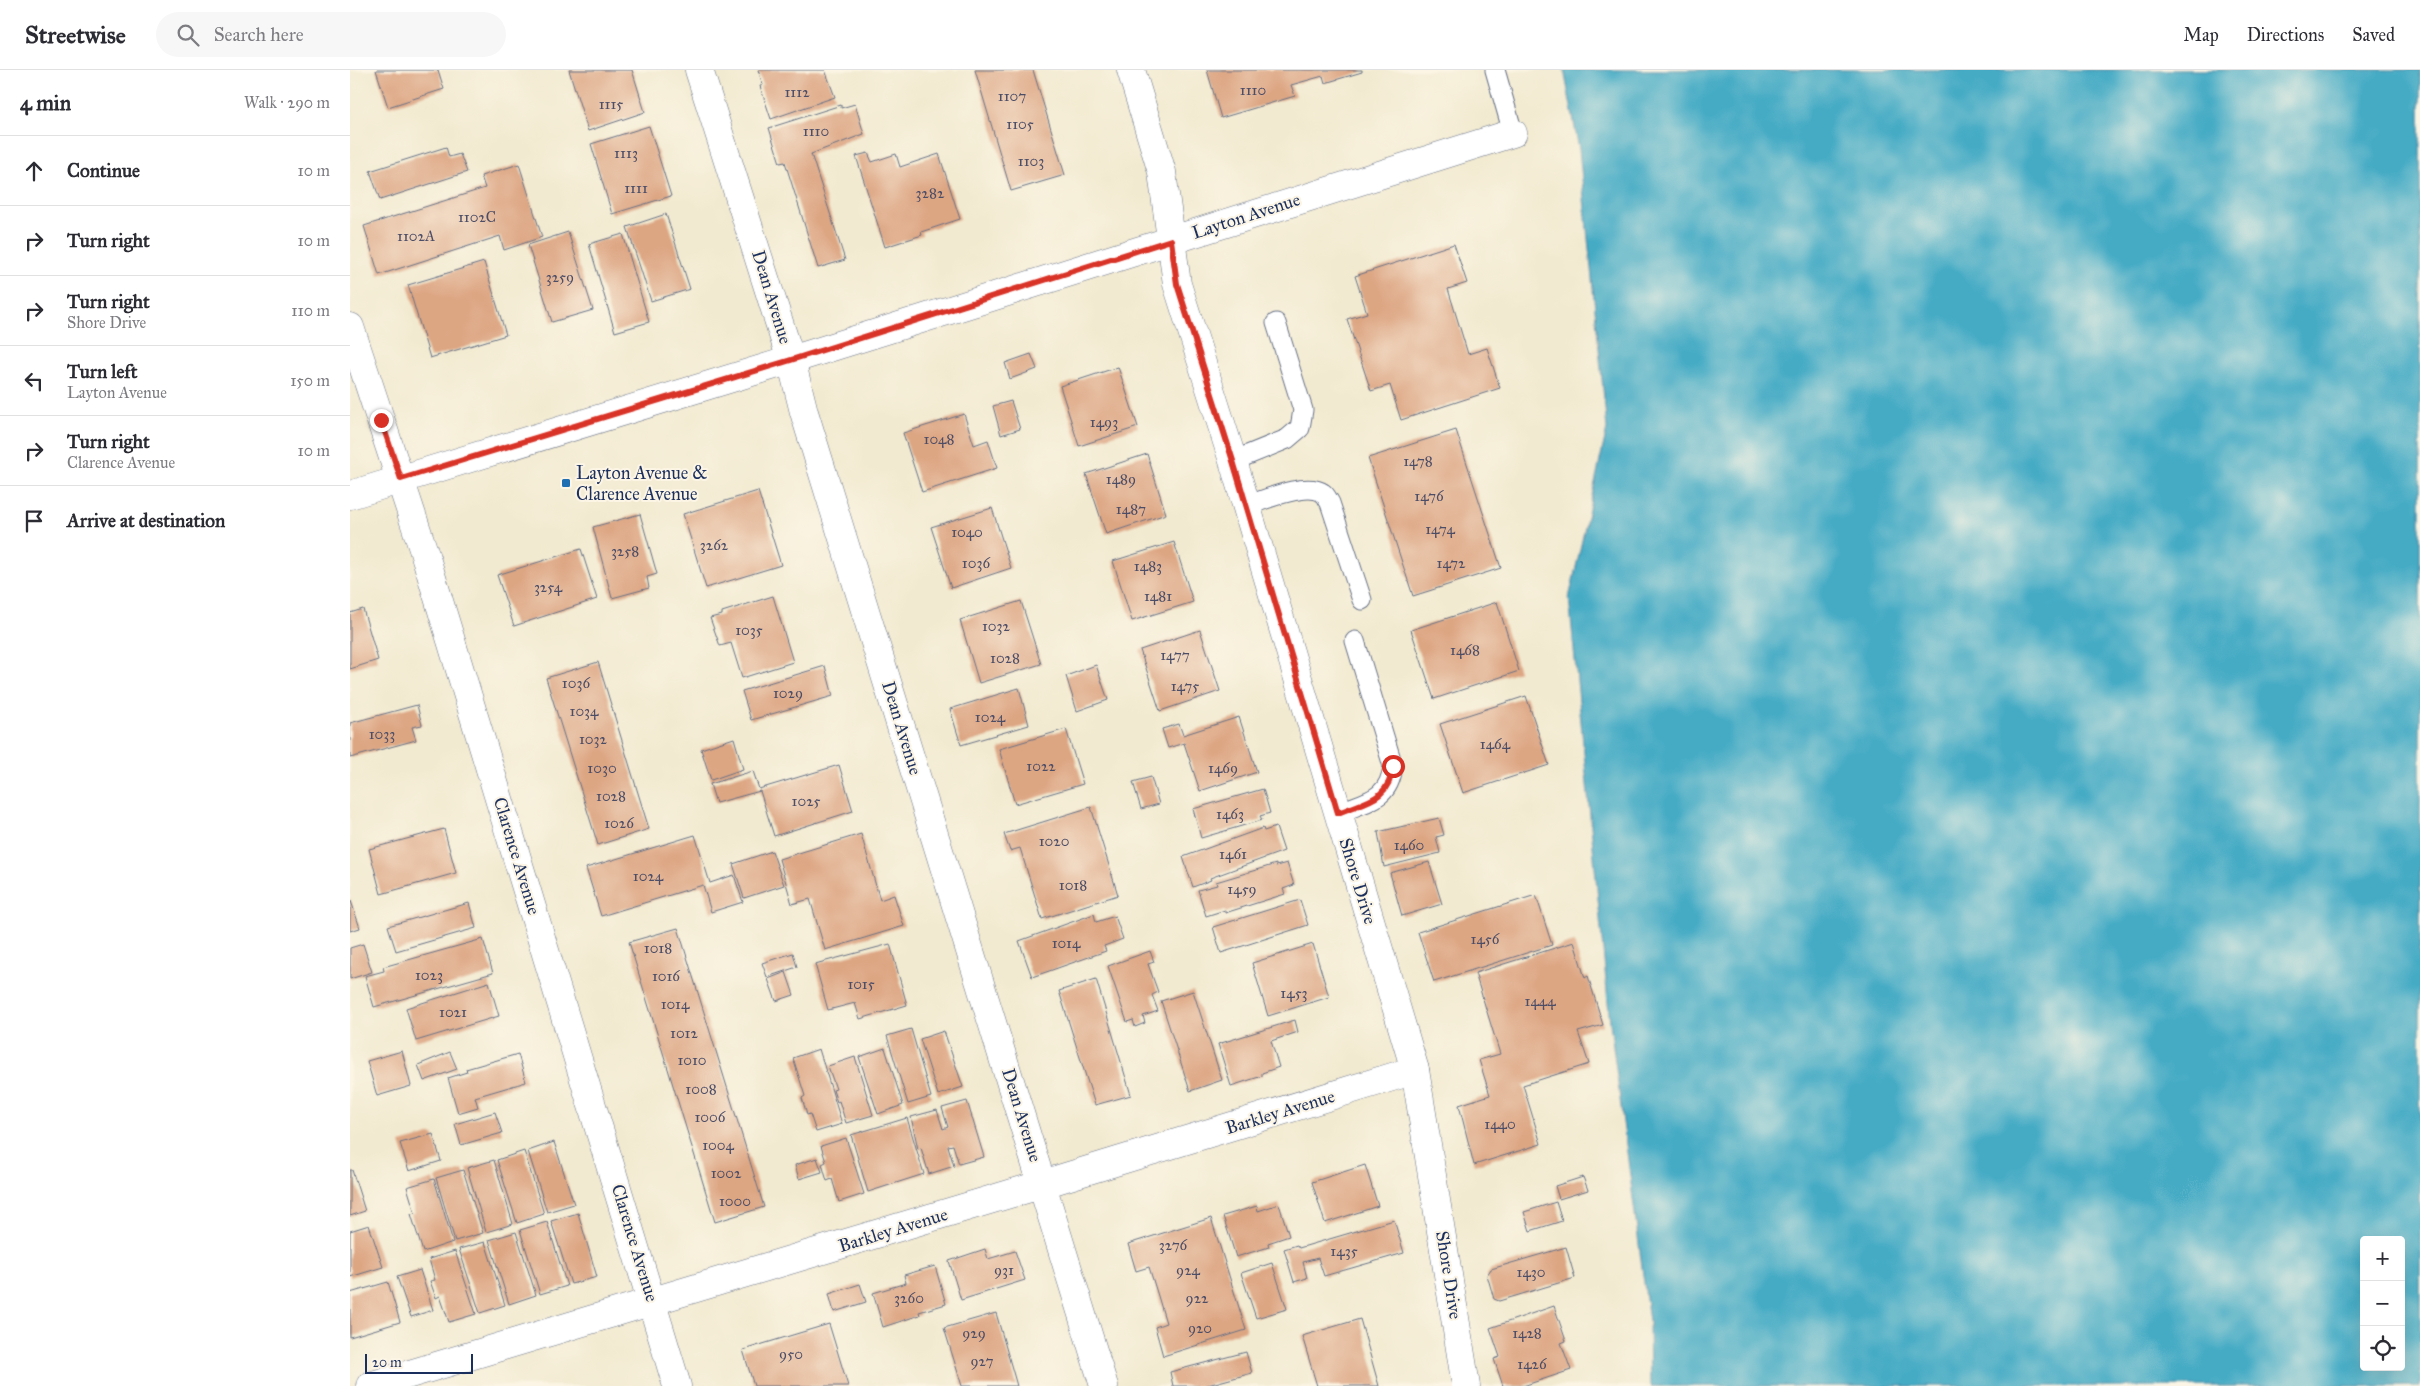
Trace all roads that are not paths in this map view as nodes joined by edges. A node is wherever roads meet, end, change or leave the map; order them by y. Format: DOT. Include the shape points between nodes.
graph roads {
  1 [pos="699,70"];
  2 [pos="1131,70"];
  3 [pos="1495,70"];
  4 [pos="1513,133"];
  5 [pos="1171,240"];
  6 [pos="1276,323"];
  7 [pos="350,327"];
  8 [pos="791,360"];
  9 [pos="1233,461"];
  10 [pos="401,479"];
  11 [pos="350,495"];
  12 [pos="1246,506"];
  13 [pos="1362,600"];
  14 [pos="1355,642"];
  15 [pos="1338,813"];
  16 [pos="1415,1070"];
  17 [pos="1043,1184"];
  18 [pos="653,1301"];
  19 [pos="370,1386"];
  20 [pos="677,1386"];
  21 [pos="1104,1386"];
  22 [pos="1466,1386"];
  1 -- 8 [label="street, Dean Avenue"];
  2 -- 5 [label="street, Shore Drive" via="1162,172"];
  3 -- 4 [label="lane"];
  4 -- 5 [label="street, Layton Avenue"];
  5 -- 8 [label="street, Layton Avenue"];
  5 -- 9 [label="street, Shore Drive" via="1177,284"];
  6 -- 9 [label="lane" via="1303,410 1300,428 1287,439"];
  7 -- 10 [label="street, Clarence Avenue"];
  8 -- 10 [label="street, Layton Avenue"];
  8 -- 17 [label="street, Dean Avenue" via="804,412"];
  9 -- 12 [label="street, Shore Drive"];
  10 -- 11 [label="street, Layton Avenue"];
  10 -- 18 [label="street, Clarence Avenue"];
  12 -- 13 [label="lane" via="1302,489 1324,493"];
  12 -- 15 [label="street, Shore Drive"];
  14 -- 15 [label="lane" via="1393,766 1391,781 1381,795"];
  15 -- 16 [label="street, Shore Drive"];
  16 -- 17 [label="street, Barkley Avenue"];
  16 -- 22 [label="street, Shore Drive"];
  17 -- 18 [label="street, Barkley Avenue"];
  17 -- 21 [label="street, Dean Avenue"];
  18 -- 19 [label="street, Barkley Avenue"];
  18 -- 20 [label="street, Clarence Avenue"];
}
